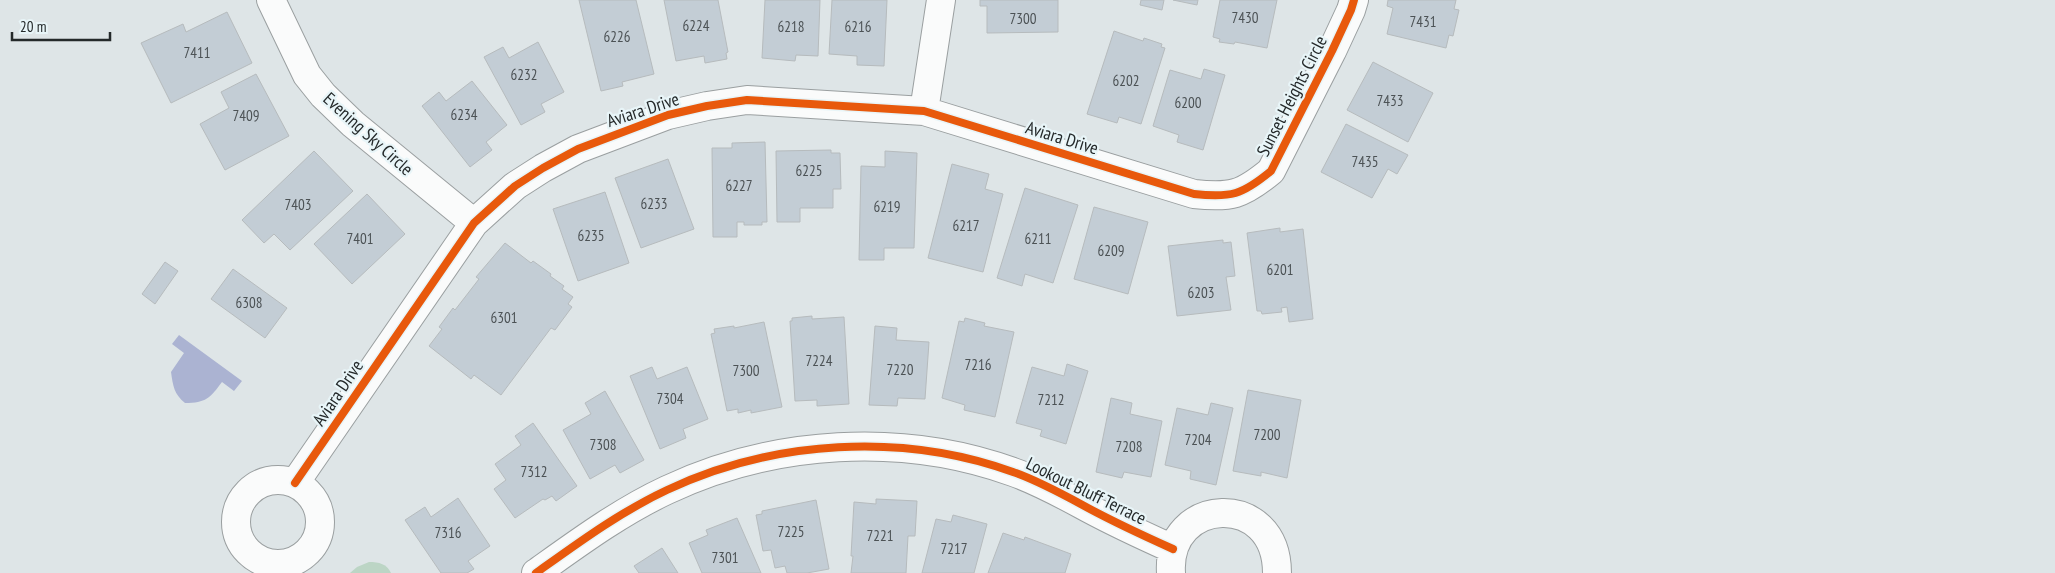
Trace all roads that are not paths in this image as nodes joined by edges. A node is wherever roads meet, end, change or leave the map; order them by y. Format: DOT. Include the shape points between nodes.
graph roads {
  1 [pos="271,0"];
  2 [pos="941,0"];
  3 [pos="1354,0"];
  4 [pos="924,111"];
  5 [pos="1240,192"];
  6 [pos="474,223"];
  7 [pos="295,483"];
  8 [pos="1172,561"];
  9 [pos="257,566"];
  10 [pos="536,573"];
  11 [pos="1277,573"];
  1 -- 6 [label="street, Evening Sky Circle" via="307,75 323,95 353,124"];
  2 -- 4 [label="street"];
  3 -- 5 [label="street, Sunset Heights Circle" via="1271,171"];
  4 -- 5 [label="street, Aviara Drive" via="1194,194 1220,197"];
  4 -- 6 [label="street, Aviara Drive" via="747,100 668,115 578,149 543,168 515,186"];
  6 -- 7 [label="street, Aviara Drive"];
  7 -- 9 [label="street" via="277,480 259,485 244,496 236,513 236,532"];
  7 -- 9 [label="street" via="311,494 320,512 320,531 312,549 296,561"];
  8 -- 10 [label="street, Lookout Bluff Terrace" via="1014,472 927,452 840,447 790,452 707,472 618,515"];
  8 -- 11 [label="street, Lookout Bluff Terrace" via="1181,533 1194,521 1211,514 1228,513 1245,516 1260,526 1271,540 1277,557"];
}
